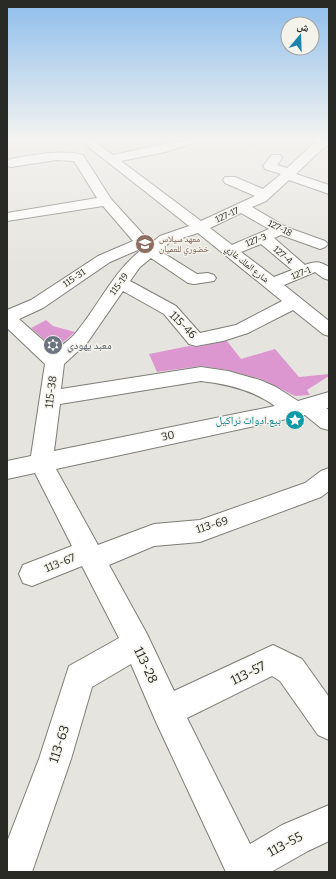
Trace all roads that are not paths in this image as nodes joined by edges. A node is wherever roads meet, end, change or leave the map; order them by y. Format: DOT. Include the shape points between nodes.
graph roads {
  1 [pos="94,182"];
  2 [pos="141,182"];
  3 [pos="235,182"];
  4 [pos="279,182"];
  5 [pos="309,182"];
  6 [pos="329,190"];
  7 [pos="265,195"];
  8 [pos="106,201"];
  9 [pos="243,208"];
  10 [pos="7,217"];
  11 [pos="200,227"];
  12 [pos="281,230"];
  13 [pos="263,237"];
  14 [pos="320,244"];
  15 [pos="146,246"];
  16 [pos="230,251"];
  17 [pos="303,272"];
  18 [pos="329,275"];
  19 [pos="208,278"];
  20 [pos="120,282"];
  21 [pos="272,284"];
  22 [pos="294,302"];
  23 [pos="7,317"];
  24 [pos="329,330"];
  25 [pos="55,362"];
  26 [pos="51,398"];
  27 [pos="311,405"];
  28 [pos="329,422"];
  29 [pos="41,462"];
  30 [pos="7,470"];
  31 [pos="329,478"];
  32 [pos="90,556"];
  33 [pos="32,574"];
  34 [pos="137,644"];
  35 [pos="167,711"];
  36 [pos="329,724"];
  37 [pos="329,824"];
  38 [pos="244,870"];
  39 [pos="14,872"];
  1 -- 8 [label="street"];
  2 -- 11 [label="street, شارع الملك غازي"];
  3 -- 7 [label="street"];
  4 -- 7 [label="street, 127-17"];
  5 -- 6 [label="street"];
  7 -- 9 [label="street, 127-17"];
  8 -- 10 [label="street"];
  8 -- 15 [label="street"];
  9 -- 11 [label="street, 127-17"];
  9 -- 12 [label="street, 127-18"];
  11 -- 15 [label="street, 115-19"];
  11 -- 16 [label="street, شارع الملك غازي"];
  12 -- 13 [label="street, 127-3"];
  12 -- 14 [label="street, 127-18"];
  13 -- 16 [label="street, 127-3"];
  13 -- 17 [label="street, 127-4"];
  15 -- 19 [label="street" via="194,279"];
  15 -- 20 [label="street, 115-19"];
  15 -- 23 [label="street, 115-31" via="104,259 36,304"];
  16 -- 21 [label="street, شارع الملك غازي"];
  17 -- 18 [label="street, 127-1" via="317,266"];
  17 -- 21 [label="street, 127-1"];
  20 -- 22 [label="street, 115-46" via="170,310 196,340 242,329"];
  20 -- 25 [label="street, 115-19" via="80,340"];
  21 -- 22 [label="street, شارع الملك غازي"];
  22 -- 24 [label="street, شارع الملك غازي"];
  23 -- 25 [label="street, 115-38"];
  25 -- 26 [label="street, 115-38"];
  26 -- 27 [label="street" via="201,374 240,381"];
  26 -- 29 [label="street, 115-38"];
  27 -- 28 [label="street"];
  27 -- 29 [label="street, 30"];
  29 -- 30 [label="street, 30"];
  29 -- 32 [label="street, 113-28"];
  31 -- 32 [label="street, 113-69" via="313,490 200,531 154,535"];
  32 -- 33 [label="street, 113-67"];
  32 -- 34 [label="street, 113-28"];
  34 -- 35 [label="street, 113-28"];
  34 -- 39 [label="street, 113-63" via="80,676 55,759"];
  35 -- 36 [label="street, 113-57" via="274,660 291,670"];
  35 -- 38 [label="street, 113-28"];
  37 -- 38 [label="street, 113-55" via="295,838"];
}
